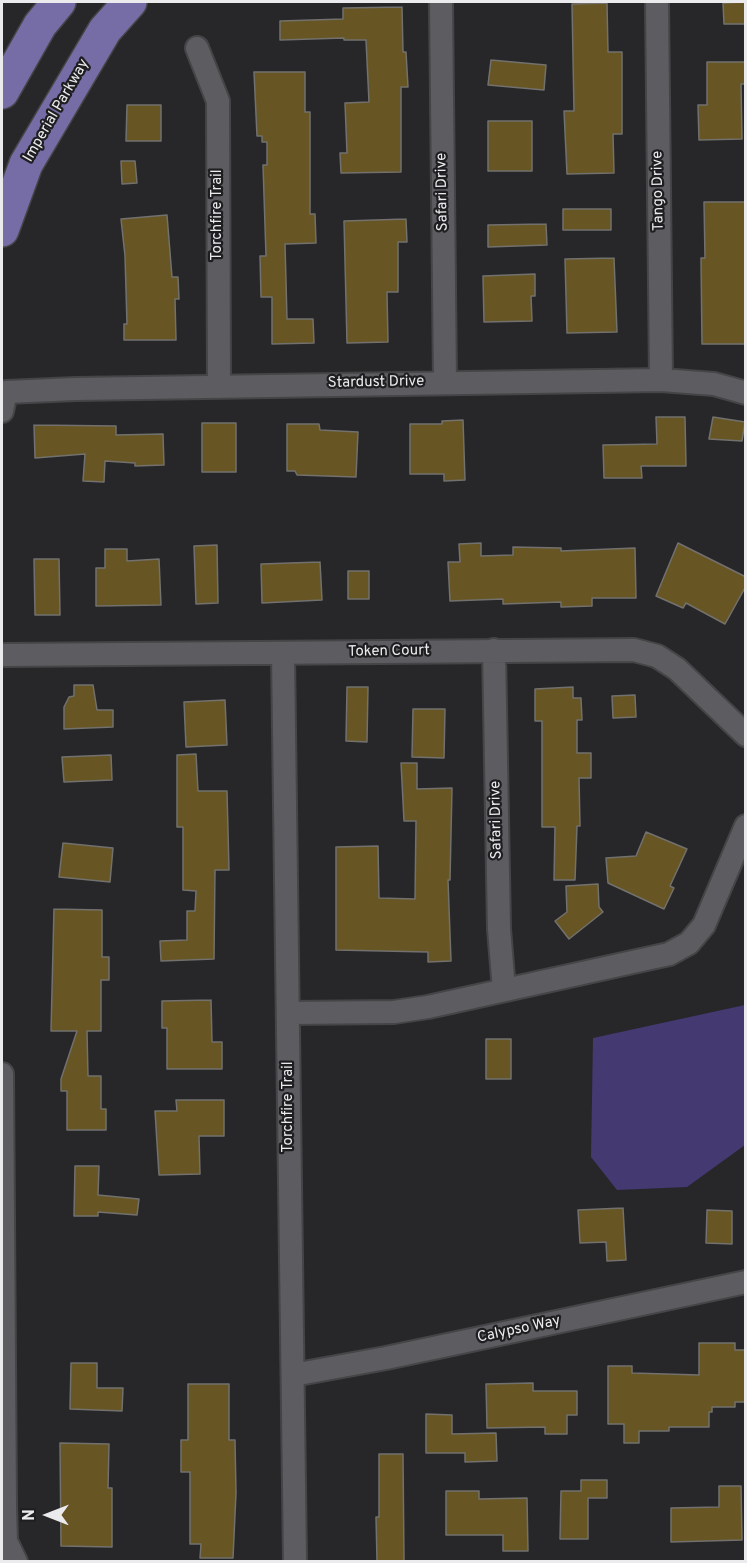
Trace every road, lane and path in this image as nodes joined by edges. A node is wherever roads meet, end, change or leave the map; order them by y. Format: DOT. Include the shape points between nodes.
graph roads {
  1 [pos="59,2"];
  2 [pos="130,2"];
  3 [pos="441,2"];
  4 [pos="657,2"];
  5 [pos="197,48"];
  6 [pos="2,92"];
  7 [pos="2,230"];
  8 [pos="661,380"];
  9 [pos="445,382"];
  10 [pos="219,386"];
  11 [pos="746,393"];
  12 [pos="4,401"];
  13 [pos="494,650"];
  14 [pos="283,653"];
  15 [pos="2,656"];
  16 [pos="746,735"];
  17 [pos="746,826"];
  18 [pos="504,990"];
  19 [pos="288,1013"];
  20 [pos="2,1074"];
  21 [pos="746,1282"];
  22 [pos="292,1375"];
  23 [pos="16,1562"];
  24 [pos="295,1562"];
  1 -- 6 [label="main road" via="40,25"];
  2 -- 7 [label="main road, Imperial Parkway" via="105,30 26,164"];
  3 -- 9 [label="street, Safari Drive"];
  4 -- 8 [label="street, Tango Drive"];
  5 -- 10 [label="street, Torchfire Trail" via="218,101"];
  8 -- 9 [label="street, Stardust Drive"];
  8 -- 11 [label="street, Stardust Drive" via="714,384"];
  9 -- 10 [label="street, Stardust Drive"];
  10 -- 12 [label="street, Stardust Drive"];
  13 -- 14 [label="street, Token Court"];
  13 -- 16 [label="street, Token Court" via="634,650 657,656 677,669"];
  13 -- 18 [label="street, Safari Drive" via="499,929"];
  14 -- 15 [label="street, Token Court"];
  14 -- 19 [label="street, Torchfire Trail"];
  17 -- 18 [label="street" via="704,925 689,942 669,954"];
  18 -- 19 [label="street" via="394,1012"];
  19 -- 22 [label="street, Torchfire Trail"];
  20 -- 23 [label="street" via="6,1541"];
  21 -- 22 [label="street, Calypso Way"];
  22 -- 24 [label="street, Torchfire Trail"];
}
